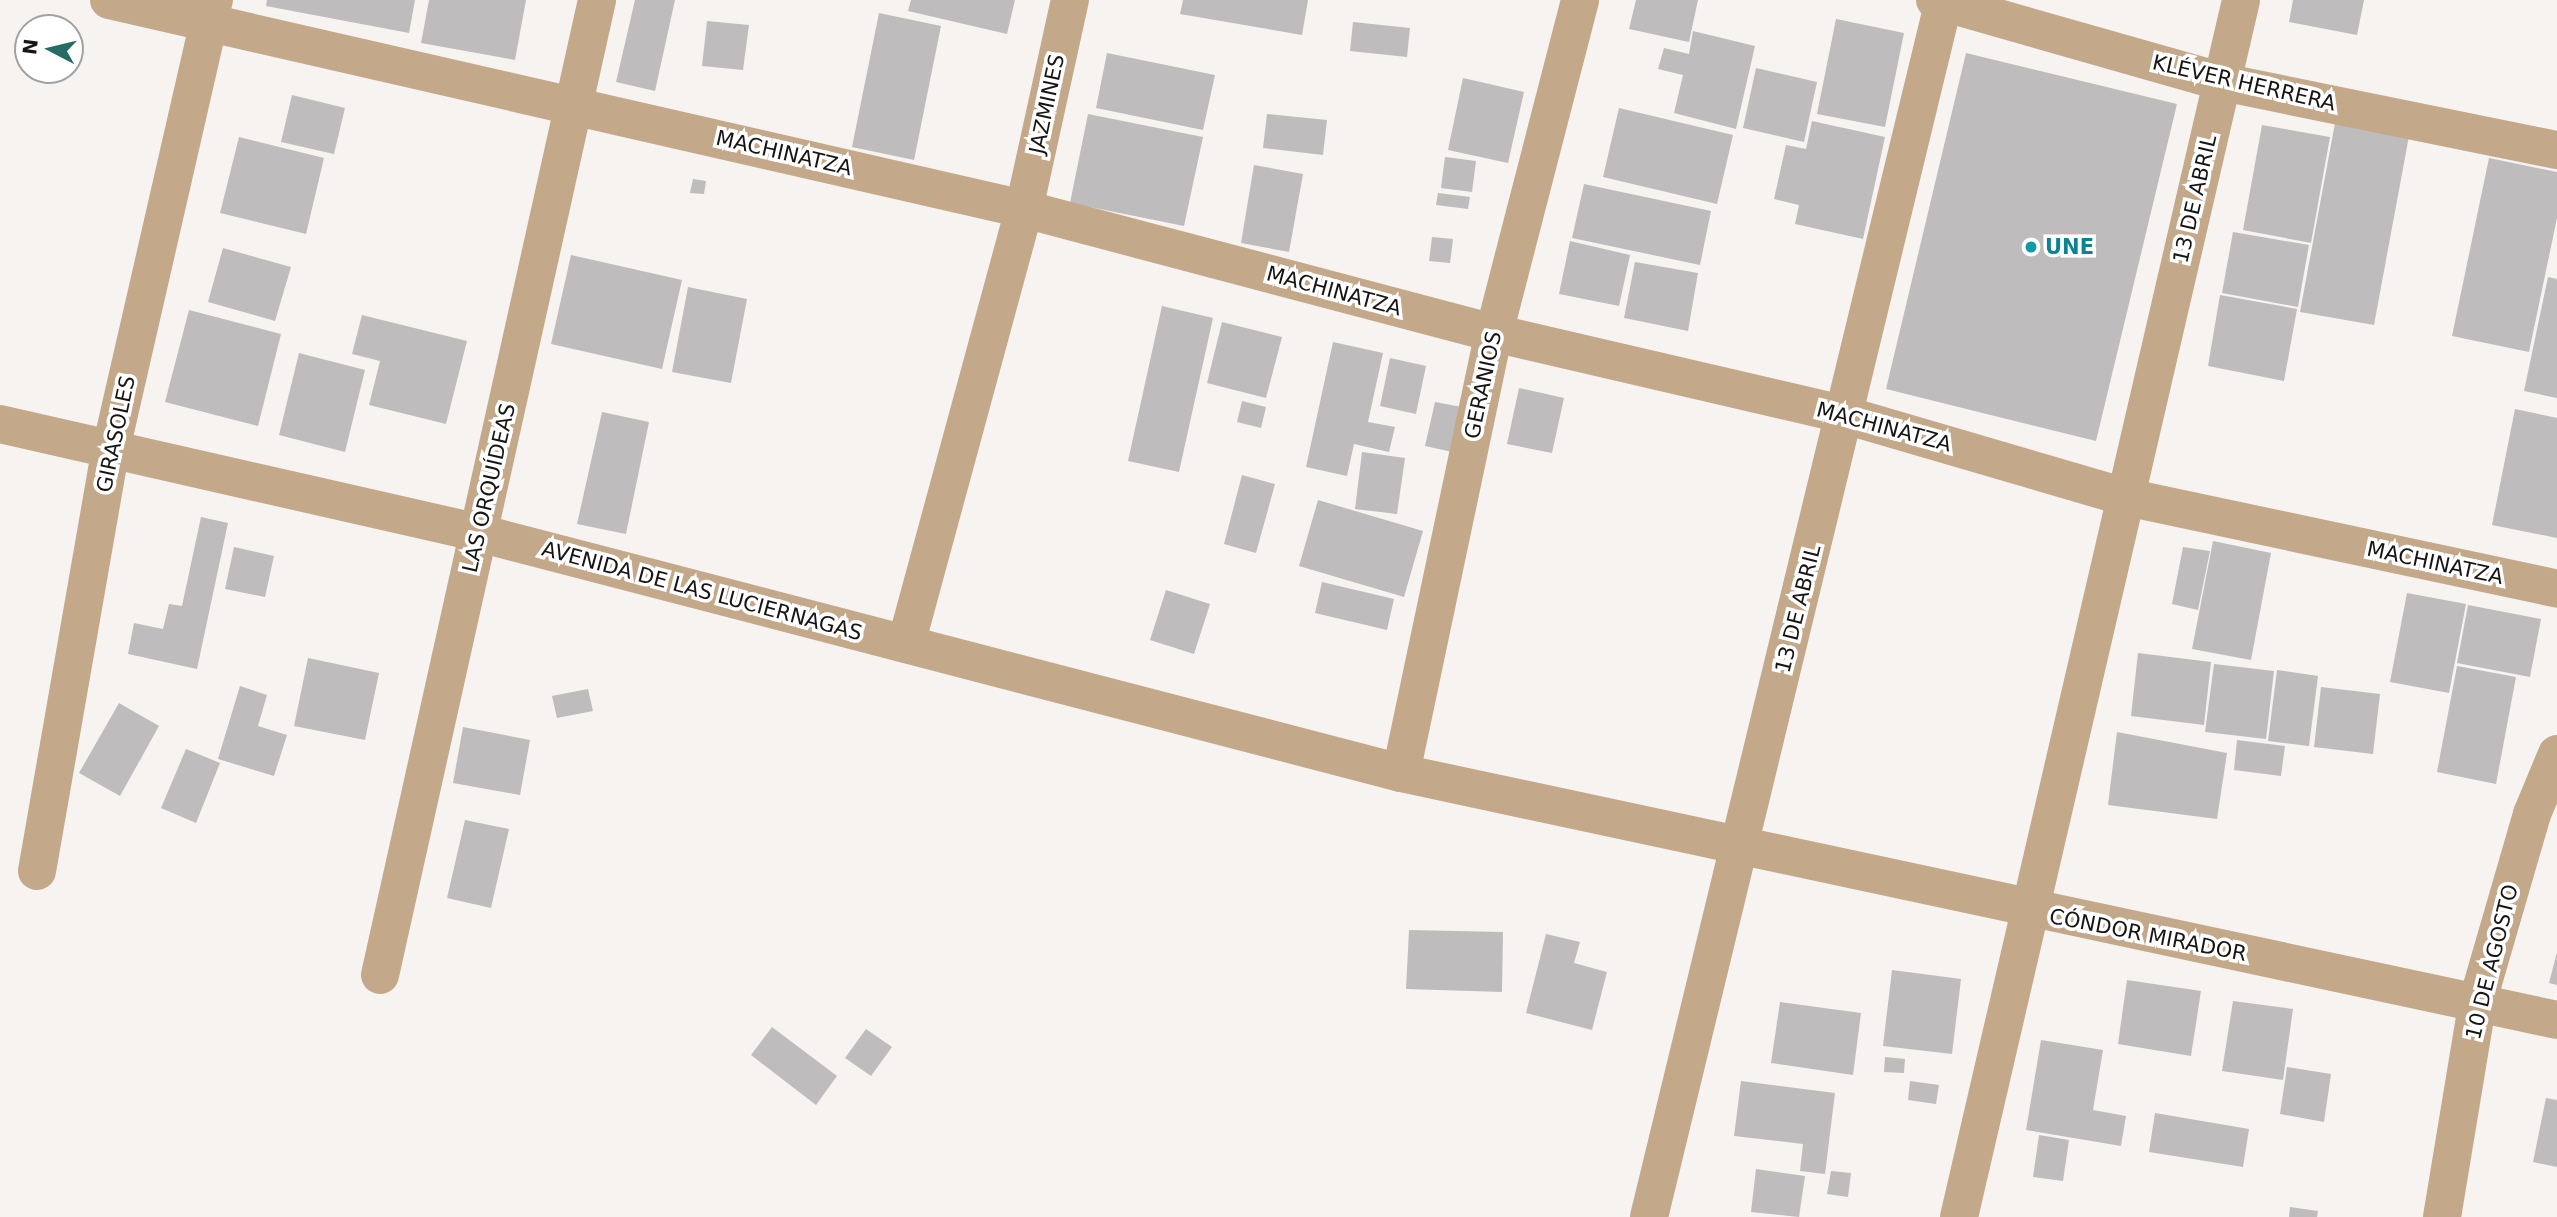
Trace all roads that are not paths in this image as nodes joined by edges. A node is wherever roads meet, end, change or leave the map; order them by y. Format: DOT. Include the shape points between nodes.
graph roads {
  1 [pos="109,0"];
  2 [pos="597,0"];
  3 [pos="1070,0"];
  4 [pos="1580,0"];
  5 [pos="2241,0"];
  6 [pos="1941,1"];
  7 [pos="211,11"];
  8 [pos="2222,82"];
  9 [pos="574,105"];
  10 [pos="2557,150"];
  11 [pos="1024,209"];
  12 [pos="1494,333"];
  13 [pos="1844,415"];
  14 [pos="0,424"];
  15 [pos="111,449"];
  16 [pos="2126,497"];
  17 [pos="479,533"];
  18 [pos="2557,589"];
  19 [pos="906,644"];
  20 [pos="2557,754"];
  21 [pos="1401,773"];
  22 [pos="1741,846"];
  23 [pos="37,871"];
  24 [pos="2029,912"];
  25 [pos="380,975"];
  26 [pos="2478,1000"];
  27 [pos="2557,1020"];
  28 [pos="1649,1217"];
  29 [pos="1959,1217"];
  30 [pos="2442,1217"];
  1 -- 7 [label="street, MACHINATZA"];
  2 -- 9 [label="street, LAS ORQUÍDEAS"];
  3 -- 11 [label="street, JAZMINES"];
  4 -- 12 [label="street, GERANIOS"];
  5 -- 8 [label="street, 13 DE ABRIL"];
  6 -- 8 [label="street, KLÉVER HERRERA"];
  6 -- 13 [label="street, 13 DE ABRIL"];
  7 -- 9 [label="street, MACHINATZA"];
  7 -- 15 [label="street, GIRASOLES"];
  8 -- 10 [label="street, KLÉVER HERRERA"];
  8 -- 16 [label="street, 13 DE ABRIL"];
  9 -- 11 [label="street, MACHINATZA"];
  9 -- 17 [label="street, LAS ORQUÍDEAS"];
  11 -- 12 [label="street, MACHINATZA"];
  11 -- 19 [label="street, JAZMINES"];
  12 -- 13 [label="street, MACHINATZA"];
  12 -- 21 [label="street, GERANIOS"];
  13 -- 16 [label="street, MACHINATZA"];
  13 -- 22 [label="street, 13 DE ABRIL"];
  14 -- 15 [label="street, AVENIDA DE LAS LUCIERNAGAS"];
  15 -- 17 [label="street, AVENIDA DE LAS LUCIERNAGAS"];
  15 -- 23 [label="street, GIRASOLES"];
  16 -- 18 [label="street, MACHINATZA"];
  16 -- 24 [label="street, 13 DE ABRIL"];
  17 -- 19 [label="street, AVENIDA DE LAS LUCIERNAGAS"];
  17 -- 25 [label="street, LAS ORQUÍDEAS"];
  19 -- 21 [label="street, AVENIDA DE LAS LUCIERNAGAS"];
  20 -- 26 [label="street, 10 DE AGOSTO" via="2532,814"];
  21 -- 22 [label="street, CÓNDOR MIRADOR"];
  22 -- 24 [label="street, CÓNDOR MIRADOR"];
  22 -- 28 [label="street, 13 DE ABRIL"];
  24 -- 26 [label="street, CÓNDOR MIRADOR"];
  24 -- 29 [label="street, 13 DE ABRIL"];
  26 -- 27 [label="street, CÓNDOR MIRADOR"];
  26 -- 30 [label="street, 10 DE AGOSTO"];
}
